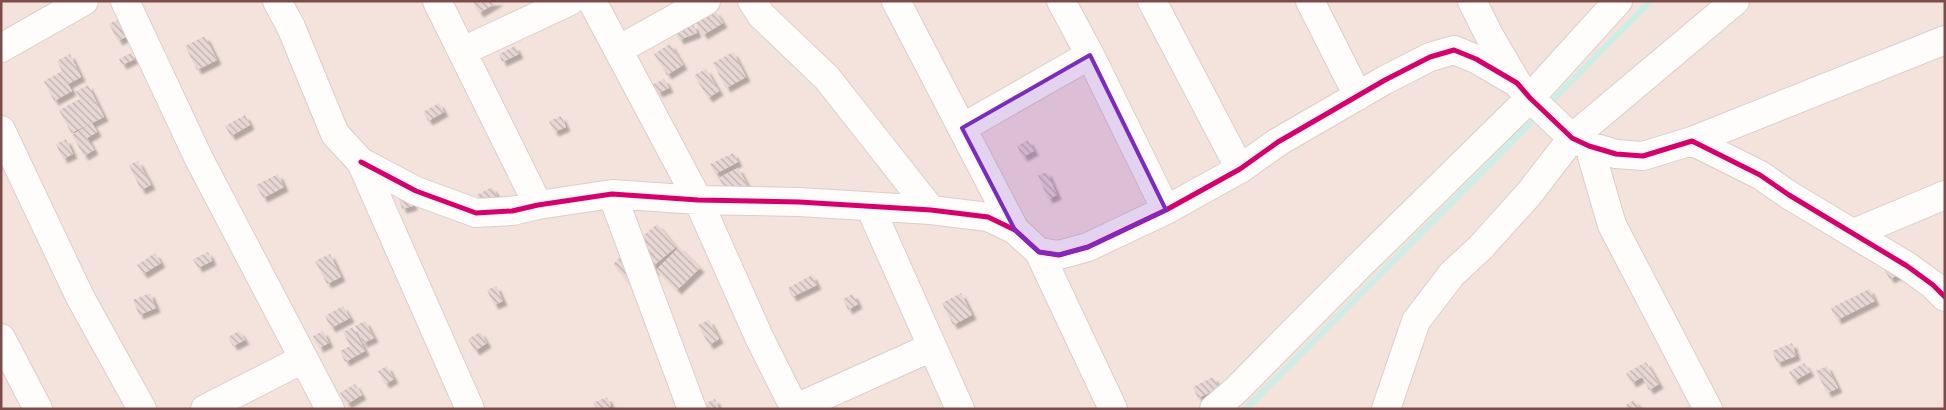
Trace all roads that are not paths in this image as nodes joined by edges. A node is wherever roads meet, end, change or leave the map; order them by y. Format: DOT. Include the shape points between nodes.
graph roads {
  1 [pos="84,1"];
  2 [pos="125,1"];
  3 [pos="277,1"];
  4 [pos="437,1"];
  5 [pos="570,1"];
  6 [pos="592,1"];
  7 [pos="706,1"];
  8 [pos="752,1"];
  9 [pos="896,1"];
  10 [pos="1061,1"];
  11 [pos="1152,1"];
  12 [pos="1310,1"];
  13 [pos="1472,1"];
  14 [pos="1618,1"];
  15 [pos="1735,1"];
  16 [pos="1945,40"];
  17 [pos="1,48"];
  18 [pos="618,50"];
  19 [pos="462,51"];
  20 [pos="1090,55"];
  21 [pos="1524,91"];
  22 [pos="1358,96"];
  23 [pos="962,128"];
  24 [pos="1,130"];
  25 [pos="1692,141"];
  26 [pos="1580,142"];
  27 [pos="362,162"];
  28 [pos="1240,169"];
  29 [pos="612,194"];
  30 [pos="1945,195"];
  31 [pos="698,200"];
  32 [pos="538,204"];
  33 [pos="870,206"];
  34 [pos="931,210"];
  35 [pos="1166,210"];
  36 [pos="1015,230"];
  37 [pos="1854,233"];
  38 [pos="1039,252"];
  39 [pos="1945,297"];
  40 [pos="1,338"];
  41 [pos="932,347"];
  42 [pos="303,359"];
  43 [pos="38,409"];
  44 [pos="142,409"];
  45 [pos="205,409"];
  46 [pos="330,409"];
  47 [pos="470,409"];
  48 [pos="692,409"];
  49 [pos="794,409"];
  50 [pos="960,409"];
  51 [pos="1113,409"];
  52 [pos="1214,409"];
  53 [pos="1386,409"];
  54 [pos="1708,409"];
  1 -- 17 [label="street"];
  2 -- 42 [label="street" via="199,159"];
  3 -- 27 [label="street" via="335,134"];
  4 -- 19 [label="street"];
  5 -- 19 [label="street"];
  6 -- 18 [label="street"];
  7 -- 18 [label="street"];
  8 -- 34 [label="street" via="761,15 827,78"];
  9 -- 23 [label="street"];
  10 -- 20 [label="street"];
  11 -- 28 [label="street"];
  12 -- 22 [label="street"];
  13 -- 21 [label="street" via="1488,35"];
  14 -- 21 [label="street"];
  15 -- 26 [label="street"];
  16 -- 25 [label="street"];
  18 -- 31 [label="street"];
  19 -- 32 [label="street"];
  20 -- 23 [label="street"];
  20 -- 35 [label="street"];
  21 -- 22 [label="street" via="1476,59 1454,50 1430,57"];
  21 -- 26 [label="street"];
  21 -- 52 [label="street" via="1362,263"];
  22 -- 28 [label="street" via="1278,142"];
  23 -- 36 [label="street"];
  24 -- 44 [label="street" via="80,298"];
  25 -- 26 [label="street" via="1643,156 1616,154"];
  25 -- 37 [label="street" via="1760,175"];
  26 -- 53 [label="street" via="1452,274 1416,320"];
  26 -- 54 [label="street" via="1612,225"];
  27 -- 32 [label="street" via="416,192 476,213 512,211"];
  27 -- 47 [label="street"];
  28 -- 35 [label="street"];
  29 -- 31 [label="street"];
  29 -- 32 [label="street"];
  29 -- 48 [label="street"];
  30 -- 37 [label="street"];
  31 -- 33 [label="street"];
  31 -- 49 [label="street"];
  33 -- 34 [label="street"];
  33 -- 41 [label="street"];
  34 -- 36 [label="street" via="988,217"];
  35 -- 38 [label="street" via="1088,247 1059,255"];
  36 -- 38 [label="street"];
  37 -- 39 [label="street" via="1907,266"];
  38 -- 51 [label="street"];
  40 -- 43 [label="street"];
  41 -- 49 [label="street"];
  41 -- 50 [label="street"];
  42 -- 45 [label="street"];
  42 -- 46 [label="street"];
}
